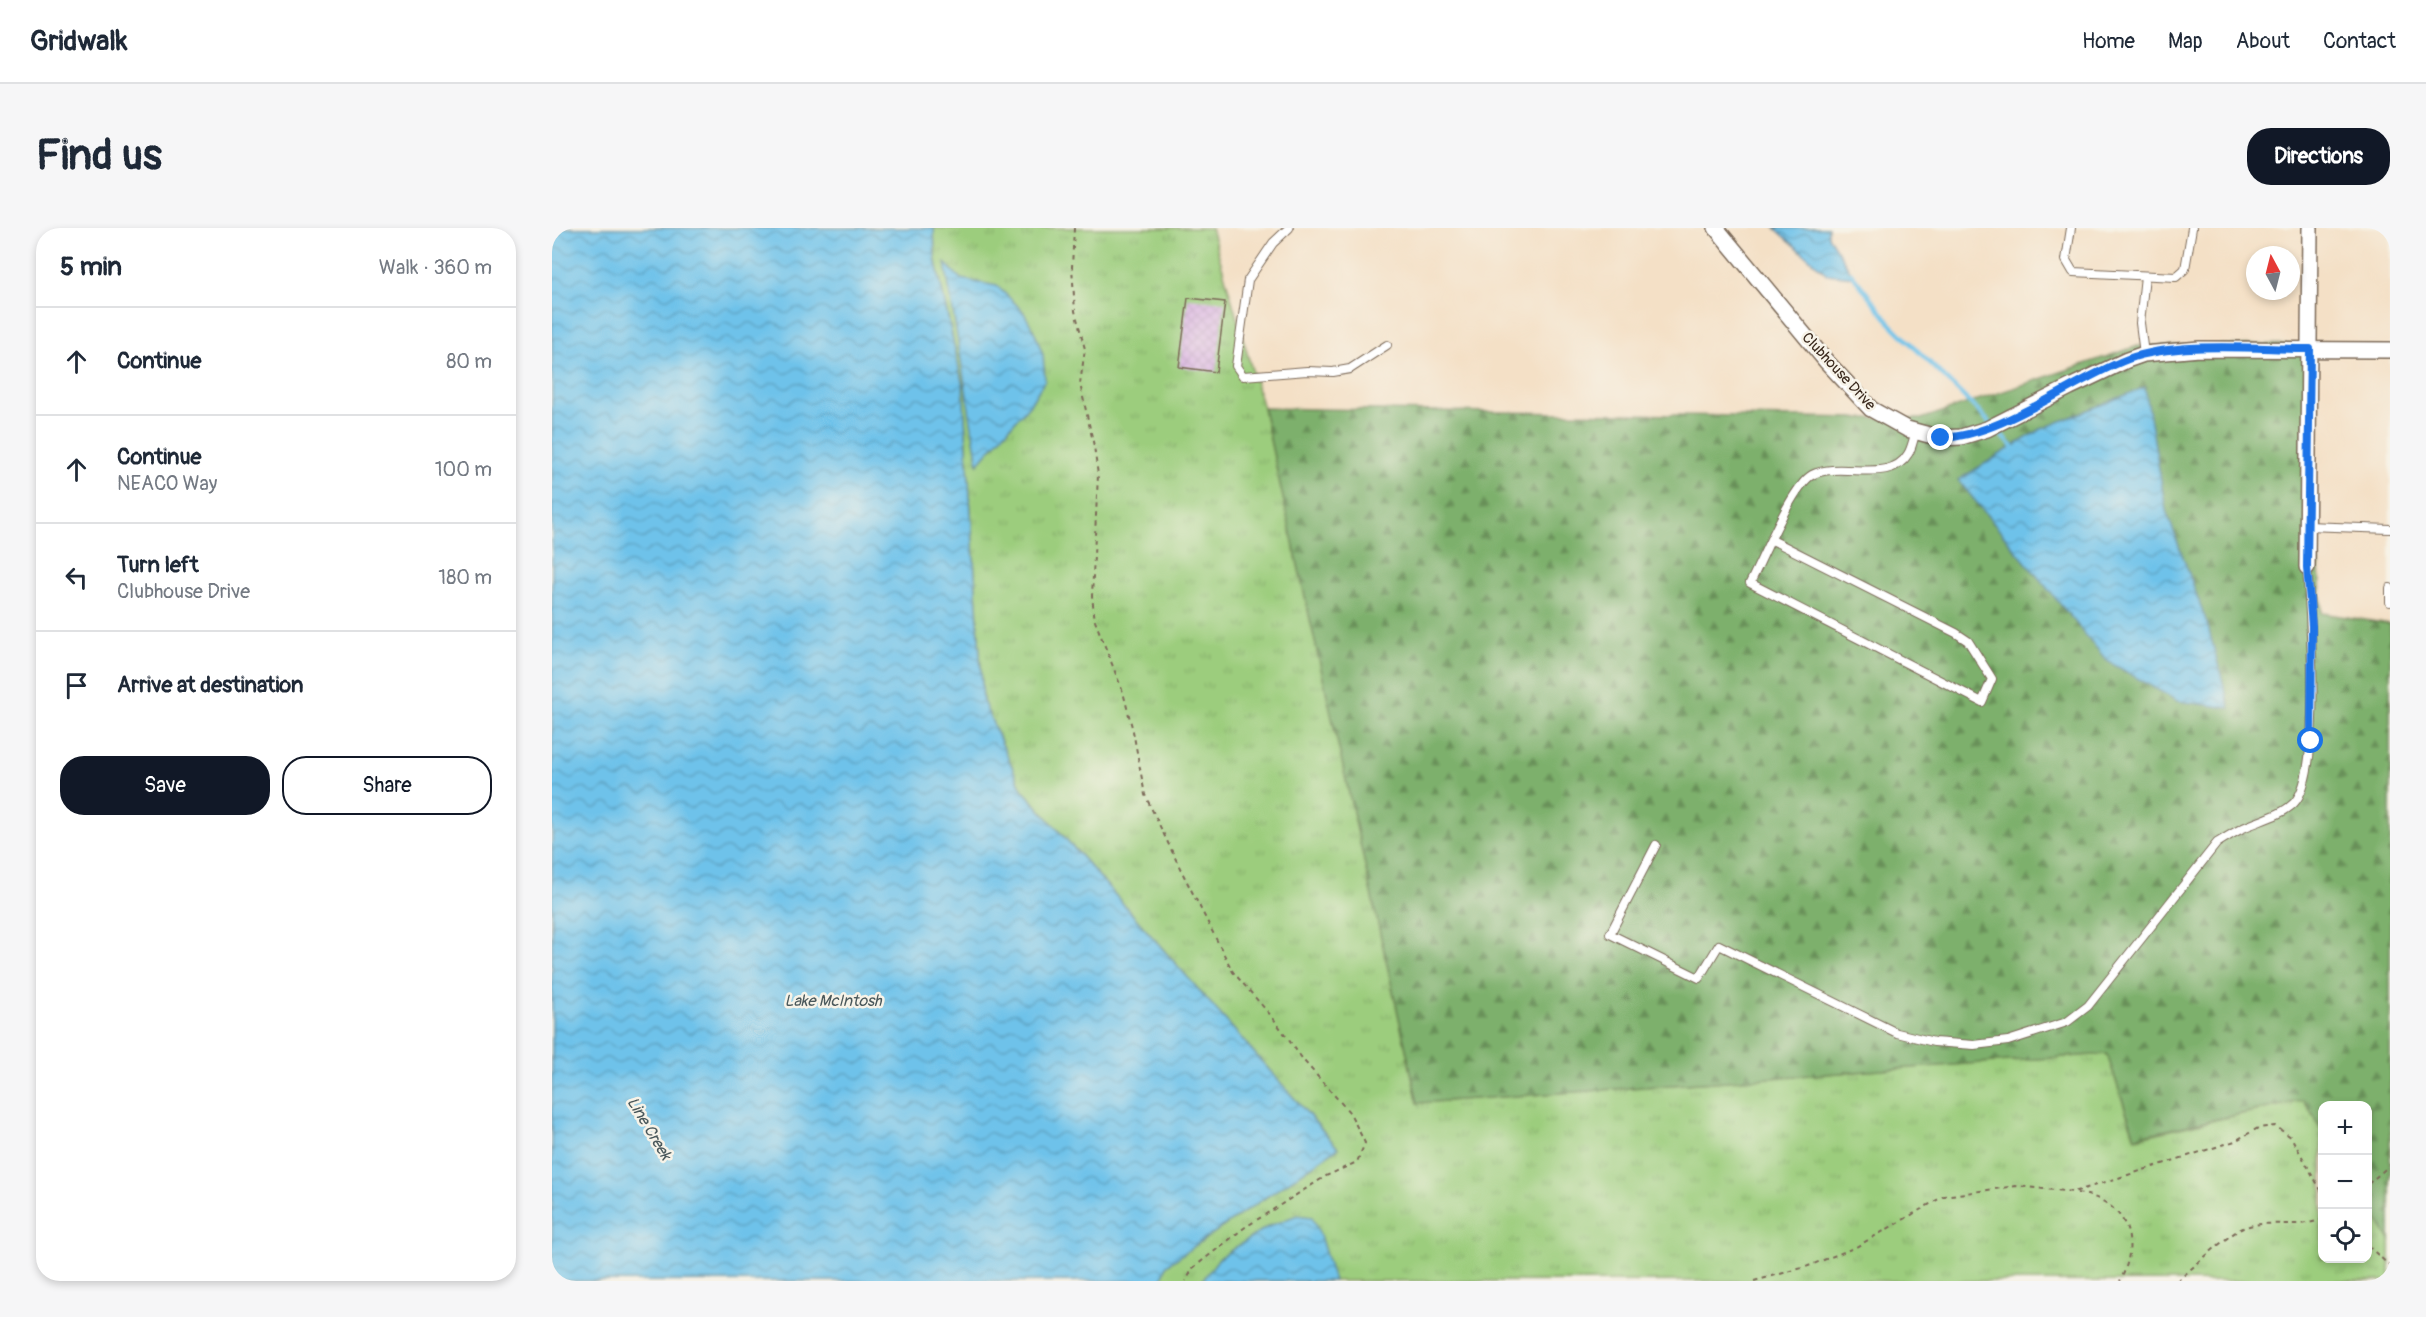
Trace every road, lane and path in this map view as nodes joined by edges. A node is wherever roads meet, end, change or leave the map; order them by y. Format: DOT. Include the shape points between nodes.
graph roads {
  1 [pos="1074,228"];
  2 [pos="1289,228"];
  3 [pos="1716,228"];
  4 [pos="2071,228"];
  5 [pos="2192,228"];
  6 [pos="2310,228"];
  7 [pos="2145,276"];
  8 [pos="1387,345"];
  9 [pos="2310,349"];
  10 [pos="2390,350"];
  11 [pos="2144,354"];
  12 [pos="1916,432"];
  13 [pos="2307,526"];
  14 [pos="2390,529"];
  15 [pos="1772,540"];
  16 [pos="2307,567"];
  17 [pos="2390,588"];
  18 [pos="2390,602"];
  19 [pos="1656,845"];
  20 [pos="2390,1165"];
  21 [pos="2372,1181"];
  22 [pos="2318,1185"];
  23 [pos="2074,1192"];
  24 [pos="2318,1220"];
  25 [pos="2372,1250"];
  26 [pos="2390,1266"];
  27 [pos="1186,1281"];
  28 [pos="1754,1281"];
  29 [pos="2120,1281"];
  30 [pos="2177,1281"];
  1 -- 27 [label="path" via="1075,312 1086,349 1080,384 1098,475 1092,596 1095,621 1123,692 1145,795 1233,972 1350,1113 1365,1143 1357,1162 1326,1176 1244,1228 1193,1268"];
  2 -- 8 [label="lane" via="1273,243 1248,280 1236,366 1243,376 1350,369"];
  3 -- 12 [label="street, Clubhouse Drive" via="1848,386 1871,409"];
  4 -- 7 [label="lane" via="2066,260 2073,272"];
  5 -- 7 [label="lane" via="2185,269 2176,277"];
  6 -- 9 [label="street"];
  7 -- 11 [label="lane" via="2140,322"];
  9 -- 10 [label="street, Clubhouse Drive"];
  9 -- 11 [label="street, Clubhouse Drive" via="2199,349"];
  9 -- 13 [label="street"];
  11 -- 12 [label="street, Clubhouse Drive" via="1987,429 1941,438"];
  12 -- 15 [label="lane" via="1908,454 1888,470 1828,470 1811,475 1797,489"];
  13 -- 14 [label="lane"];
  13 -- 16 [label="street"];
  15 -- 15 [label="lane" via="1750,583 1982,702 1992,679 1968,641"];
  16 -- 19 [label="lane" via="2312,626 2312,721 2302,793 2292,805 2217,843 2088,1006 2067,1023 2008,1041 1974,1045 1934,1042 1898,1033 1719,945 1699,978 1610,934"];
  17 -- 18 [label="lane"];
  20 -- 21 [label="path"];
  22 -- 23 [label="path" via="2291,1137 2275,1126 2258,1128 2235,1141"];
  23 -- 28 [label="path" via="2016,1186 1944,1196 1856,1247 1806,1267"];
  23 -- 29 [label="path" via="2104,1202 2121,1215 2129,1228 2129,1250"];
  24 -- 30 [label="path" via="2242,1228"];
  25 -- 26 [label="path"];
}
